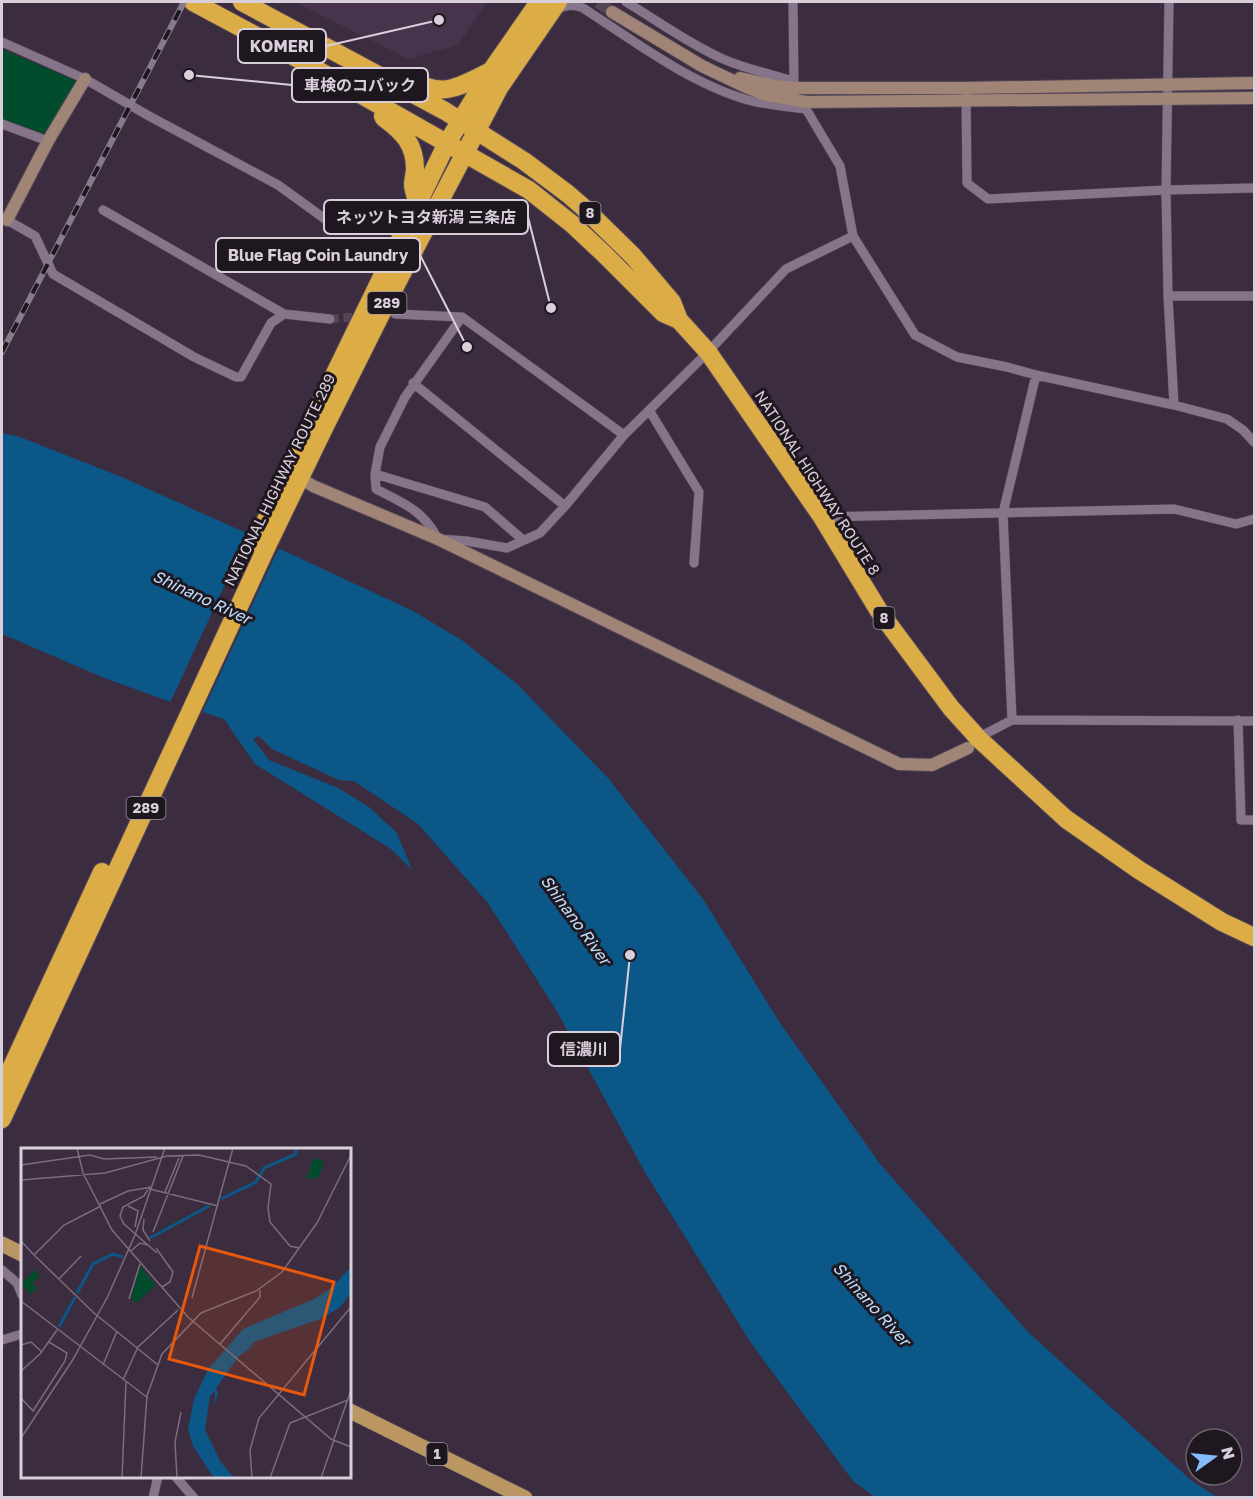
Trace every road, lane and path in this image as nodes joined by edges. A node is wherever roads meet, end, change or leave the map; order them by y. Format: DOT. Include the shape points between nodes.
graph roads {
  1 [pos="192,2"];
  2 [pos="242,2"];
  3 [pos="626,2"];
  4 [pos="793,2"];
  5 [pos="1169,2"];
  6 [pos="549,4"];
  7 [pos="612,12"];
  8 [pos="2,42"];
  9 [pos="348,59"];
  10 [pos="702,66"];
  11 [pos="491,71"];
  12 [pos="85,79"];
  13 [pos="1254,83"];
  14 [pos="1169,84"];
  15 [pos="794,85"];
  16 [pos="966,88"];
  17 [pos="1169,98"];
  18 [pos="1254,98"];
  19 [pos="966,101"];
  20 [pos="379,105"];
  21 [pos="807,106"];
  22 [pos="460,120"];
  23 [pos="2,124"];
  24 [pos="477,130"];
  25 [pos="48,141"];
  26 [pos="447,143"];
  27 [pos="464,153"];
  28 [pos="1254,188"];
  29 [pos="1166,190"];
  30 [pos="418,203"];
  31 [pos="103,210"];
  32 [pos="4,220"];
  33 [pos="383,228"];
  34 [pos="853,237"];
  35 [pos="1168,296"];
  36 [pos="1254,296"];
  37 [pos="284,314"];
  38 [pos="395,314"];
  39 [pos="462,317"];
  40 [pos="330,319"];
  41 [pos="679,320"];
  42 [pos="708,352"];
  43 [pos="1036,375"];
  44 [pos="414,383"];
  45 [pos="1174,405"];
  46 [pos="649,410"];
  47 [pos="624,435"];
  48 [pos="1254,442"];
  49 [pos="375,474"];
  50 [pos="300,478"];
  51 [pos="285,494"];
  52 [pos="565,506"];
  53 [pos="1003,513"];
  54 [pos="822,517"];
  55 [pos="1254,519"];
  56 [pos="438,539"];
  57 [pos="523,540"];
  58 [pos="694,563"];
  59 [pos="1012,720"];
  60 [pos="1238,720"];
  61 [pos="1254,721"];
  62 [pos="974,744"];
  63 [pos="1254,820"];
  64 [pos="1254,937"];
  65 [pos="2,1088"];
  66 [pos="2,1119"];
  67 [pos="2,1244"];
  68 [pos="21,1254"];
  69 [pos="2,1270"];
  70 [pos="21,1293"];
  71 [pos="21,1334"];
  72 [pos="2,1340"];
  73 [pos="351,1411"];
  74 [pos="158,1478"];
  75 [pos="177,1478"];
  76 [pos="153,1497"];
  77 [pos="194,1497"];
  78 [pos="525,1497"];
  1 -- 20 [label="highway, NATIONAL HIGHWAY ROUTE 8 / 8"];
  2 -- 9 [label="highway, NATIONAL HIGHWAY ROUTE 8 / 8"];
  3 -- 15 [label="street" via="694,45"];
  4 -- 15 [label="street"];
  5 -- 14 [label="street"];
  6 -- 11 [label="highway, NATIONAL HIGHWAY ROUTE 289 / 289"];
  6 -- 21 [label="street" via="583,8 674,67 725,92 752,101"];
  6 -- 24 [label="highway, NATIONAL HIGHWAY ROUTE 289 / 289"];
  7 -- 10 [label="street"];
  8 -- 12 [label="street"];
  9 -- 11 [label="highway" via="377,63 423,87 439,90 460,86"];
  9 -- 22 [label="highway, NATIONAL HIGHWAY ROUTE 8 / 8"];
  10 -- 15 [label="street" via="775,87"];
  10 -- 21 [label="street" via="766,95"];
  11 -- 22 [label="highway, NATIONAL HIGHWAY ROUTE 289 / 289"];
  12 -- 25 [label="street"];
  12 -- 33 [label="street" via="278,185 336,227"];
  13 -- 14 [label="street"];
  14 -- 16 [label="street"];
  14 -- 17 [label="street"];
  15 -- 16 [label="street"];
  16 -- 19 [label="street"];
  17 -- 18 [label="street"];
  17 -- 19 [label="street"];
  17 -- 29 [label="street"];
  19 -- 21 [label="street"];
  19 -- 29 [label="street" via="967,183 988,198"];
  20 -- 26 [label="highway, NATIONAL HIGHWAY ROUTE 8 / 8"];
  20 -- 30 [label="highway" via="384,118 409,143 414,156 413,186"];
  21 -- 34 [label="street" via="840,166"];
  22 -- 24 [label="highway, NATIONAL HIGHWAY ROUTE 8 / 8"];
  22 -- 26 [label="highway, NATIONAL HIGHWAY ROUTE 289 / 289"];
  23 -- 25 [label="street"];
  24 -- 27 [label="highway, NATIONAL HIGHWAY ROUTE 289 / 289"];
  24 -- 41 [label="highway, NATIONAL HIGHWAY ROUTE 8 / 8" via="583,207 633,256 672,302"];
  25 -- 32 [label="street"];
  26 -- 27 [label="highway, NATIONAL HIGHWAY ROUTE 8 / 8"];
  26 -- 30 [label="highway, NATIONAL HIGHWAY ROUTE 289 / 289"];
  27 -- 41 [label="highway, NATIONAL HIGHWAY ROUTE 8 / 8" via="543,201 663,313"];
  27 -- 50 [label="highway, NATIONAL HIGHWAY ROUTE 289 / 289"];
  28 -- 29 [label="street"];
  29 -- 35 [label="street"];
  30 -- 51 [label="highway, NATIONAL HIGHWAY ROUTE 289 / 289"];
  31 -- 37 [label="street"];
  32 -- 37 [label="street" via="35,236 53,274 194,357 236,377 241,377 271,323"];
  34 -- 42 [label="street" via="786,269"];
  34 -- 43 [label="street" via="915,335 957,357"];
  35 -- 36 [label="street"];
  35 -- 45 [label="street"];
  37 -- 40 [label="street"];
  38 -- 39 [label="street"];
  39 -- 44 [label="street"];
  39 -- 47 [label="street"];
  41 -- 42 [label="highway, NATIONAL HIGHWAY ROUTE 8 / 8"];
  42 -- 46 [label="street"];
  42 -- 54 [label="highway, NATIONAL HIGHWAY ROUTE 8 / 8"];
  43 -- 45 [label="street"];
  43 -- 53 [label="street"];
  44 -- 49 [label="street" via="380,447"];
  44 -- 52 [label="street"];
  45 -- 48 [label="street" via="1227,419"];
  46 -- 47 [label="street"];
  46 -- 58 [label="street" via="699,492"];
  47 -- 52 [label="street"];
  49 -- 56 [label="street" via="376,489 416,510"];
  49 -- 57 [label="street" via="485,507"];
  50 -- 51 [label="highway, NATIONAL HIGHWAY ROUTE 289 / 289"];
  50 -- 56 [label="street"];
  51 -- 65 [label="highway, NATIONAL HIGHWAY ROUTE 289 / 289" via="247,563"];
  51 -- 66 [label="highway, NATIONAL HIGHWAY ROUTE 289 / 289" via="267,546"];
  52 -- 57 [label="street" via="540,533"];
  53 -- 54 [label="street"];
  53 -- 55 [label="street" via="1174,509 1236,524"];
  53 -- 59 [label="street"];
  54 -- 62 [label="highway, NATIONAL HIGHWAY ROUTE 8 / 8" via="879,611"];
  56 -- 57 [label="street" via="507,548"];
  56 -- 62 [label="street" via="899,764 932,765"];
  59 -- 60 [label="street"];
  59 -- 62 [label="street"];
  60 -- 61 [label="street"];
  60 -- 63 [label="street" via="1241,820"];
  62 -- 64 [label="highway, NATIONAL HIGHWAY ROUTE 8 / 8" via="1066,819 1139,870"];
  67 -- 68 [label="main road"];
  69 -- 70 [label="street" via="17,1283"];
  71 -- 72 [label="street"];
  73 -- 78 [label="main road, 1"];
  74 -- 76 [label="street"];
  75 -- 77 [label="street"];
}
